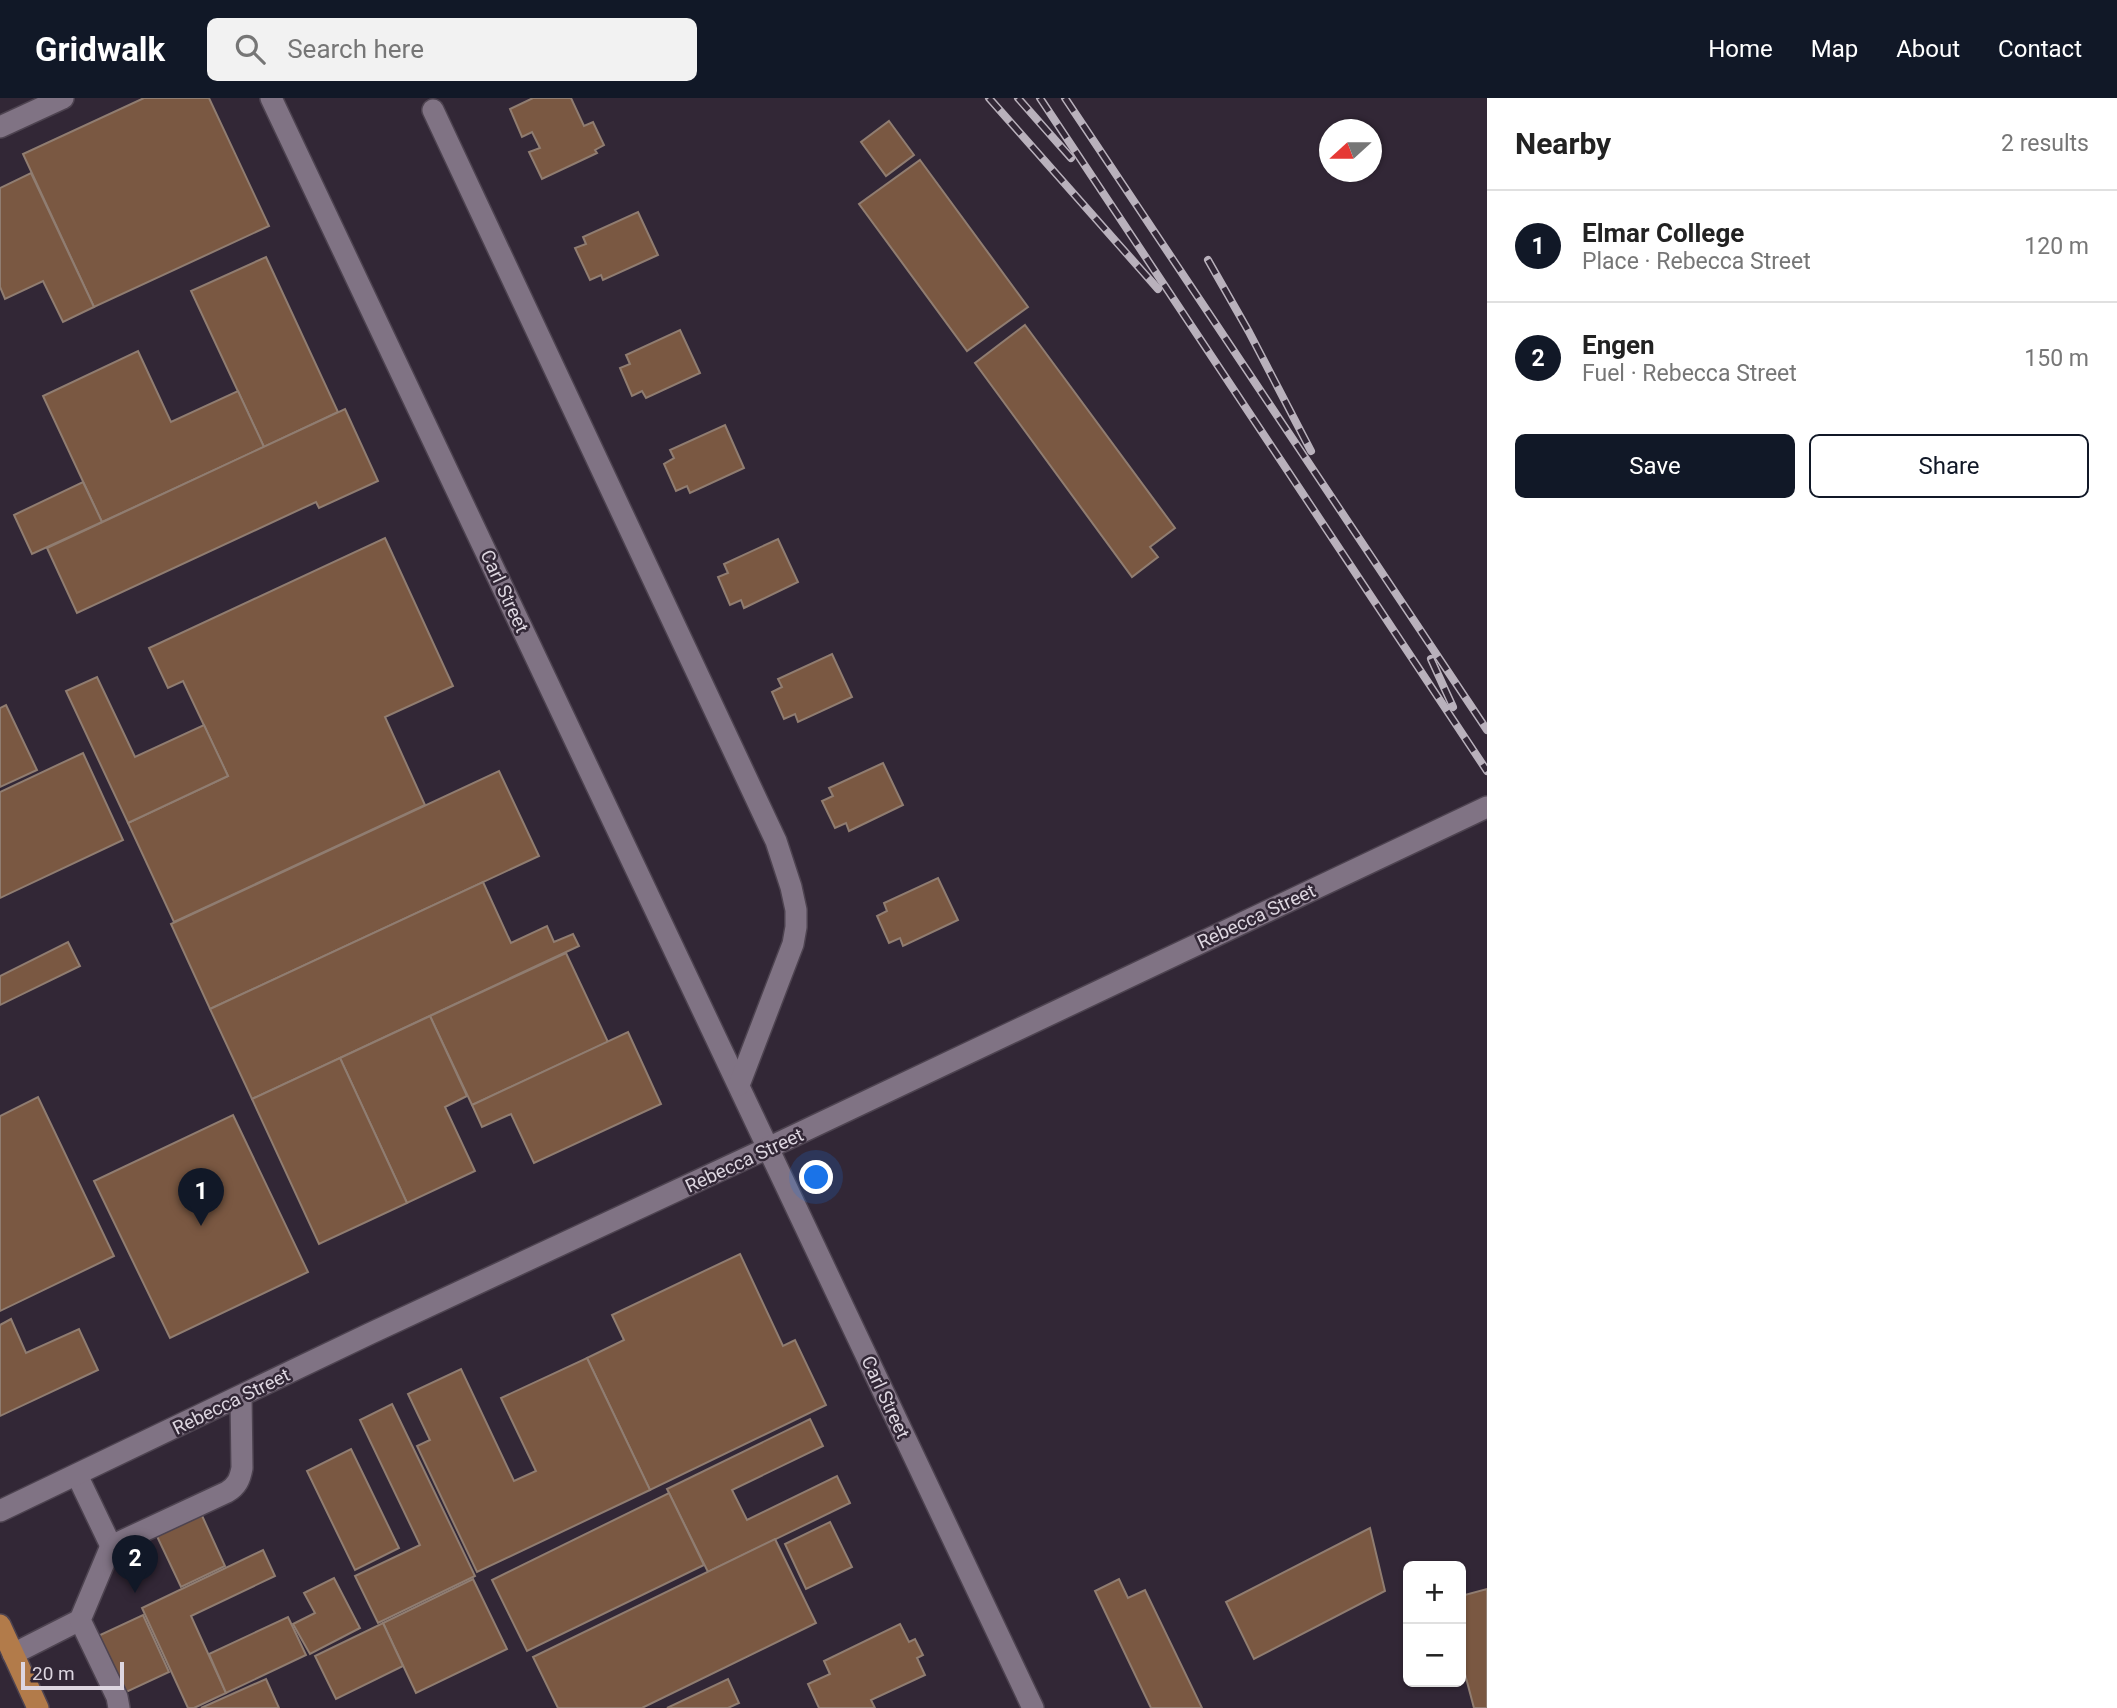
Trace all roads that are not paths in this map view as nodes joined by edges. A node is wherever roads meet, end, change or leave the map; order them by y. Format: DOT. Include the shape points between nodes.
graph roads {
  1 [pos="63,98"];
  2 [pos="271,98"];
  3 [pos="433,110"];
  4 [pos="0,127"];
  5 [pos="1487,807"];
  6 [pos="739,1085"];
  7 [pos="768,1148"];
  8 [pos="241,1396"];
  9 [pos="77,1475"];
  10 [pos="0,1511"];
  11 [pos="111,1546"];
  12 [pos="80,1620"];
  13 [pos="0,1625"];
  14 [pos="13,1654"];
  15 [pos="38,1708"];
  16 [pos="119,1708"];
  17 [pos="1033,1708"];
  1 -- 4 [label="street"];
  2 -- 6 [label="street, Carl Street"];
  3 -- 6 [label="street" via="786,865 796,910 793,944"];
  5 -- 7 [label="street, Rebecca Street"];
  6 -- 7 [label="street, Carl Street"];
  7 -- 8 [label="street, Rebecca Street"];
  7 -- 17 [label="street, Carl Street"];
  8 -- 9 [label="street, Rebecca Street"];
  8 -- 11 [label="street" via="242,1468 235,1487"];
  9 -- 10 [label="street, Rebecca Street"];
  9 -- 11 [label="street"];
  11 -- 12 [label="street"];
  12 -- 14 [label="street"];
  12 -- 16 [label="street"];
  13 -- 14 [label="main road"];
  14 -- 15 [label="main road"];
}
